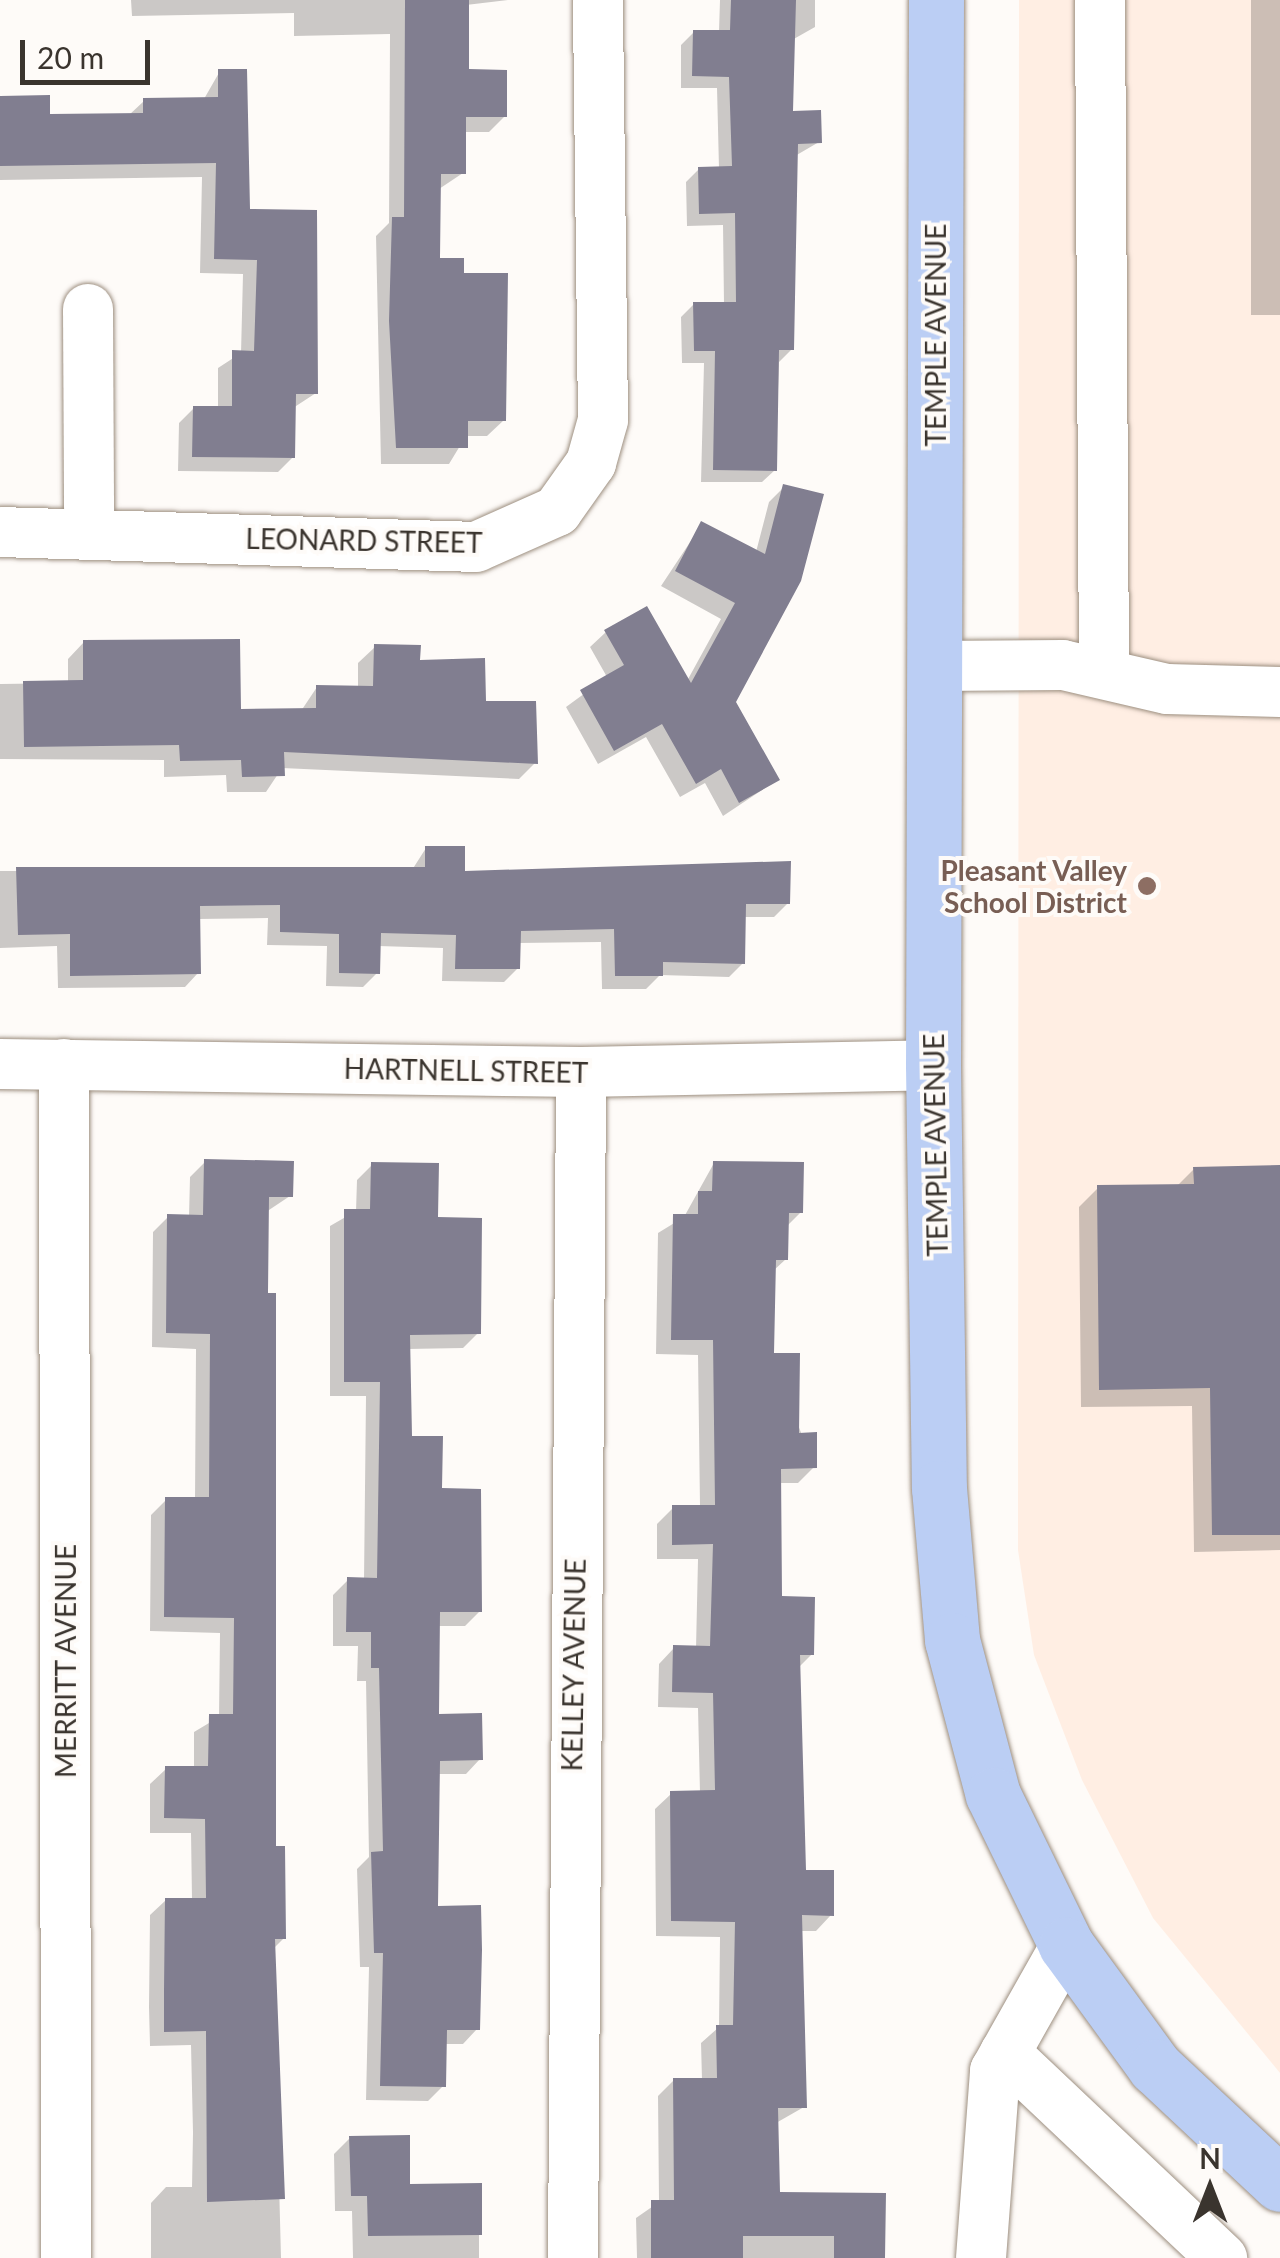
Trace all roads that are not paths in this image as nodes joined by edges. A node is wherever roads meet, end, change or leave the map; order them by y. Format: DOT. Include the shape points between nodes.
graph roads {
  1 [pos="598,0"];
  2 [pos="936,0"];
  3 [pos="1100,0"];
  4 [pos="88,309"];
  5 [pos="0,532"];
  6 [pos="90,532"];
  7 [pos="935,666"];
  8 [pos="1104,671"];
  9 [pos="1280,692"];
  10 [pos="0,1064"];
  11 [pos="64,1064"];
  12 [pos="933,1065"];
  13 [pos="582,1072"];
  14 [pos="1066,1945"];
  15 [pos="1005,2053"];
  16 [pos="1280,2184"];
  17 [pos="66,2258"];
  18 [pos="573,2258"];
  19 [pos="981,2258"];
  20 [pos="1222,2258"];
  1 -- 6 [label="street, LEONARD STREET" via="603,420 591,463 556,511 476,547"];
  2 -- 7 [label="main road, TEMPLE AVENUE"];
  3 -- 8 [label="street"];
  4 -- 6 [label="street"];
  5 -- 6 [label="street, LEONARD STREET"];
  7 -- 8 [label="street"];
  7 -- 12 [label="main road, TEMPLE AVENUE"];
  8 -- 9 [label="street" via="1167,689"];
  10 -- 11 [label="street, HARTNELL STREET"];
  11 -- 13 [label="street, HARTNELL STREET"];
  11 -- 17 [label="street, MERRITT AVENUE"];
  12 -- 13 [label="street, HARTNELL STREET"];
  12 -- 14 [label="main road, TEMPLE AVENUE" via="947,1606 993,1795"];
  13 -- 18 [label="street, KELLEY AVENUE"];
  14 -- 15 [label="street"];
  14 -- 16 [label="main road, TEMPLE AVENUE" via="1156,2067"];
  15 -- 19 [label="street" via="982,2157"];
  15 -- 20 [label="street"];
}
